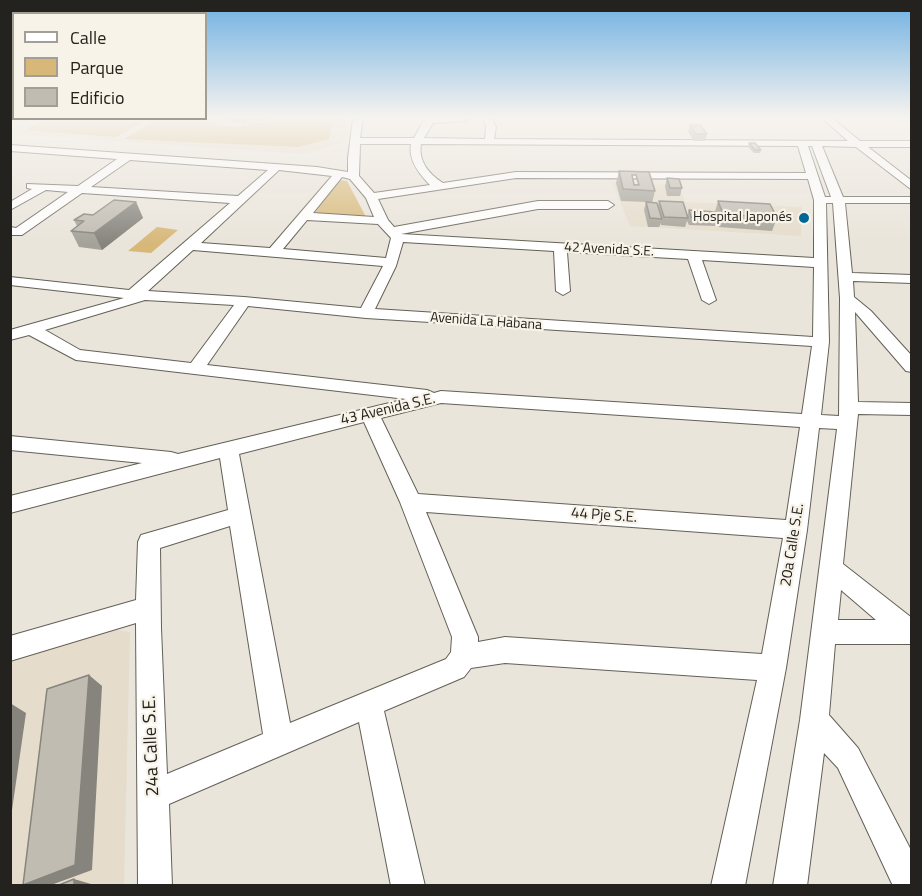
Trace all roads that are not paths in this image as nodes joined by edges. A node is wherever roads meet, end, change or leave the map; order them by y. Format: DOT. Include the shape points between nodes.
graph roads {
  1 [pos="123,160"];
  2 [pos="180,160"];
  3 [pos="350,160"];
  4 [pos="353,160"];
  5 [pos="418,160"];
  6 [pos="516,160"];
  7 [pos="519,160"];
  8 [pos="807,160"];
  9 [pos="821,160"];
  10 [pos="878,160"];
  11 [pos="277,167"];
  12 [pos="317,170"];
  13 [pos="338,175"];
  14 [pos="354,176"];
  15 [pos="813,176"];
  16 [pos="31,186"];
  17 [pos="440,186"];
  18 [pos="44,187"];
  19 [pos="912,187"];
  20 [pos="570,189"];
  21 [pos="82,190"];
  22 [pos="831,196"];
  23 [pos="371,197"];
  24 [pos="240,200"];
  25 [pos="912,200"];
  26 [pos="608,205"];
  27 [pos="10,207"];
  28 [pos="304,216"];
  29 [pos="390,230"];
  30 [pos="14,231"];
  31 [pos="190,246"];
  32 [pos="560,247"];
  33 [pos="273,253"];
  34 [pos="693,255"];
  35 [pos="390,262"];
  36 [pos="821,263"];
  37 [pos="912,279"];
  38 [pos="845,280"];
  39 [pos="10,281"];
  40 [pos="100,291"];
  41 [pos="563,291"];
  42 [pos="132,295"];
  43 [pos="152,295"];
  44 [pos="709,300"];
  45 [pos="244,302"];
  46 [pos="91,312"];
  47 [pos="366,314"];
  48 [pos="31,329"];
  49 [pos="10,335"];
  50 [pos="821,342"];
  51 [pos="912,367"];
  52 [pos="195,370"];
  53 [pos="441,397"];
  54 [pos="912,409"];
  55 [pos="370,414"];
  56 [pos="848,416"];
  57 [pos="812,421"];
  58 [pos="10,443"];
  59 [pos="228,449"];
  60 [pos="186,460"];
  61 [pos="411,502"];
  62 [pos="10,505"];
  63 [pos="239,515"];
  64 [pos="796,530"];
  65 [pos="831,568"];
  66 [pos="147,608"];
  67 [pos="825,632"];
  68 [pos="911,632"];
  69 [pos="10,649"];
  70 [pos="464,657"];
  71 [pos="773,668"];
  72 [pos="369,705"];
  73 [pos="814,720"];
  74 [pos="279,742"];
  75 [pos="155,794"];
  76 [pos="155,885"];
  77 [pos="408,885"];
  78 [pos="728,885"];
  79 [pos="790,885"];
  80 [pos="910,885"];
  1 -- 21 [label="street"];
  2 -- 11 [label="street"];
  3 -- 12 [label="street"];
  4 -- 14 [label="street"];
  5 -- 17 [label="street" via="431,181"];
  6 -- 17 [label="street"];
  7 -- 20 [label="street"];
  8 -- 15 [label="street, 20a Calle S.E."];
  9 -- 22 [label="street, 20a Calle S.E."];
  10 -- 19 [label="street"];
  11 -- 12 [label="street"];
  11 -- 24 [label="street"];
  12 -- 13 [label="street"];
  13 -- 14 [label="street"];
  13 -- 28 [label="street"];
  14 -- 23 [label="street"];
  15 -- 20 [label="street"];
  15 -- 22 [label="street, 20a Calle S.E."];
  16 -- 18 [label="street"];
  17 -- 23 [label="street"];
  18 -- 21 [label="street"];
  18 -- 27 [label="street"];
  20 -- 26 [label="street"];
  20 -- 29 [label="street" via="538,205"];
  21 -- 24 [label="street"];
  21 -- 30 [label="street"];
  22 -- 25 [label="street"];
  22 -- 36 [label="street, 20a Calle S.E."];
  22 -- 38 [label="street, 20a Calle S.E."];
  23 -- 29 [label="street"];
  24 -- 31 [label="street"];
  28 -- 29 [label="street"];
  28 -- 33 [label="street"];
  29 -- 32 [label="street, 42 Avenida S.E."];
  29 -- 35 [label="street" via="397,246"];
  31 -- 33 [label="street"];
  31 -- 42 [label="street"];
  32 -- 34 [label="street, 42 Avenida S.E."];
  32 -- 41 [label="street"];
  33 -- 35 [label="street"];
  34 -- 36 [label="street, 42 Avenida S.E."];
  34 -- 44 [label="street"];
  35 -- 47 [label="street"];
  36 -- 50 [label="street, 20a Calle S.E."];
  37 -- 38 [label="street"];
  38 -- 51 [label="street" via="866,314"];
  38 -- 56 [label="street, 20a Calle S.E."];
  39 -- 40 [label="street, Avenida La Habana"];
  40 -- 42 [label="street, Avenida La Habana"];
  40 -- 46 [label="street"];
  42 -- 43 [label="street, Avenida La Habana"];
  43 -- 45 [label="street, Avenida La Habana"];
  43 -- 46 [label="street"];
  45 -- 47 [label="street, Avenida La Habana"];
  45 -- 52 [label="street"];
  46 -- 48 [label="street"];
  47 -- 50 [label="street, Avenida La Habana"];
  48 -- 49 [label="street"];
  48 -- 52 [label="street" via="75,354"];
  50 -- 57 [label="street, 20a Calle S.E."];
  52 -- 53 [label="street"];
  53 -- 55 [label="street, 43 Avenida S.E."];
  53 -- 57 [label="street, 43 Avenida S.E."];
  54 -- 56 [label="street, 43 Avenida S.E."];
  55 -- 59 [label="street, 43 Avenida S.E."];
  55 -- 61 [label="street"];
  56 -- 57 [label="street, 43 Avenida S.E."];
  56 -- 65 [label="street, 20a Calle S.E."];
  57 -- 64 [label="street, 20a Calle S.E."];
  58 -- 60 [label="street"];
  59 -- 60 [label="street, 43 Avenida S.E."];
  59 -- 63 [label="street"];
  60 -- 62 [label="street, 43 Avenida S.E."];
  61 -- 64 [label="street, 44 Pje S.E."];
  61 -- 70 [label="street" via="465,637"];
  63 -- 66 [label="street, 24a Calle S.E." via="149,542"];
  63 -- 74 [label="street"];
  64 -- 71 [label="street, 20a Calle S.E."];
  65 -- 67 [label="street, 20a Calle S.E."];
  65 -- 68 [label="street"];
  66 -- 69 [label="street"];
  66 -- 75 [label="street, 24a Calle S.E."];
  67 -- 68 [label="street"];
  67 -- 73 [label="street, 20a Calle S.E."];
  70 -- 71 [label="street" via="505,650"];
  70 -- 72 [label="street" via="455,668"];
  71 -- 78 [label="street, 20a Calle S.E."];
  72 -- 74 [label="street"];
  72 -- 77 [label="street"];
  73 -- 79 [label="street, 20a Calle S.E."];
  73 -- 80 [label="street" via="848,758"];
  74 -- 75 [label="street"];
  75 -- 76 [label="street, 24a Calle S.E."];
}
